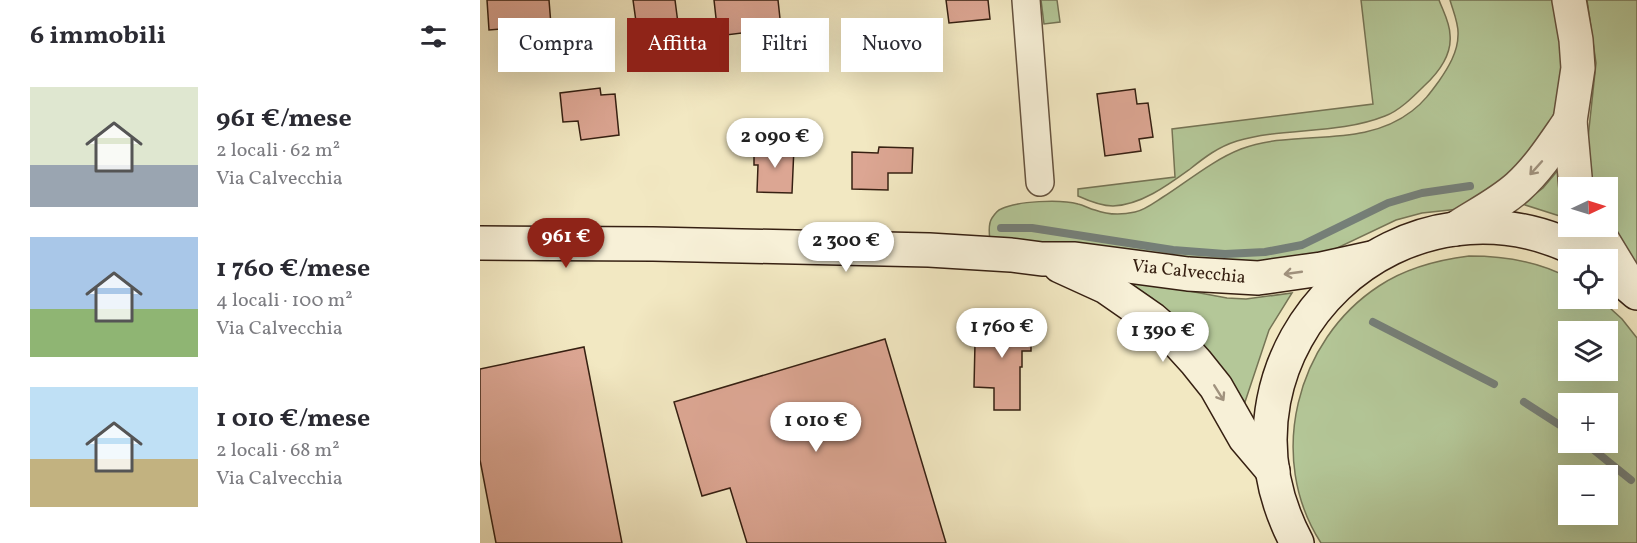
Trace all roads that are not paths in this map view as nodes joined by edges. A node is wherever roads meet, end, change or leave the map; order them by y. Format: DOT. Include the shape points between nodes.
graph roads {
  1 [pos="1026,0"];
  2 [pos="1569,0"];
  3 [pos="1570,121"];
  4 [pos="1575,177"];
  5 [pos="1040,182"];
  6 [pos="1455,229"];
  7 [pos="1600,237"];
  8 [pos="480,243"];
  9 [pos="1576,249"];
  10 [pos="1371,258"];
  11 [pos="1042,259"];
  12 [pos="1625,283"];
  13 [pos="1273,471"];
  14 [pos="1297,543"];
  1 -- 5 [label="street"];
  2 -- 3 [label="main road" via="1578,68"];
  3 -- 4 [label="main road"];
  3 -- 6 [label="main road, one-way" via="1540,165 1518,187"];
  6 -- 9 [label="main road" via="1496,227 1532,232"];
  6 -- 10 [label="main road" via="1405,241"];
  7 -- 12 [label="main road"];
  8 -- 11 [label="main road, Via Calvecchia" via="855,248"];
  10 -- 11 [label="main road, Via Calvecchia, one-way" via="1258,278"];
  10 -- 13 [label="main road" via="1326,296 1290,350 1273,406"];
  11 -- 13 [label="main road, Via Calvecchia, one-way" via="1106,287 1176,340 1216,387 1245,438"];
  13 -- 14 [label="main road" via="1283,513"];
}
